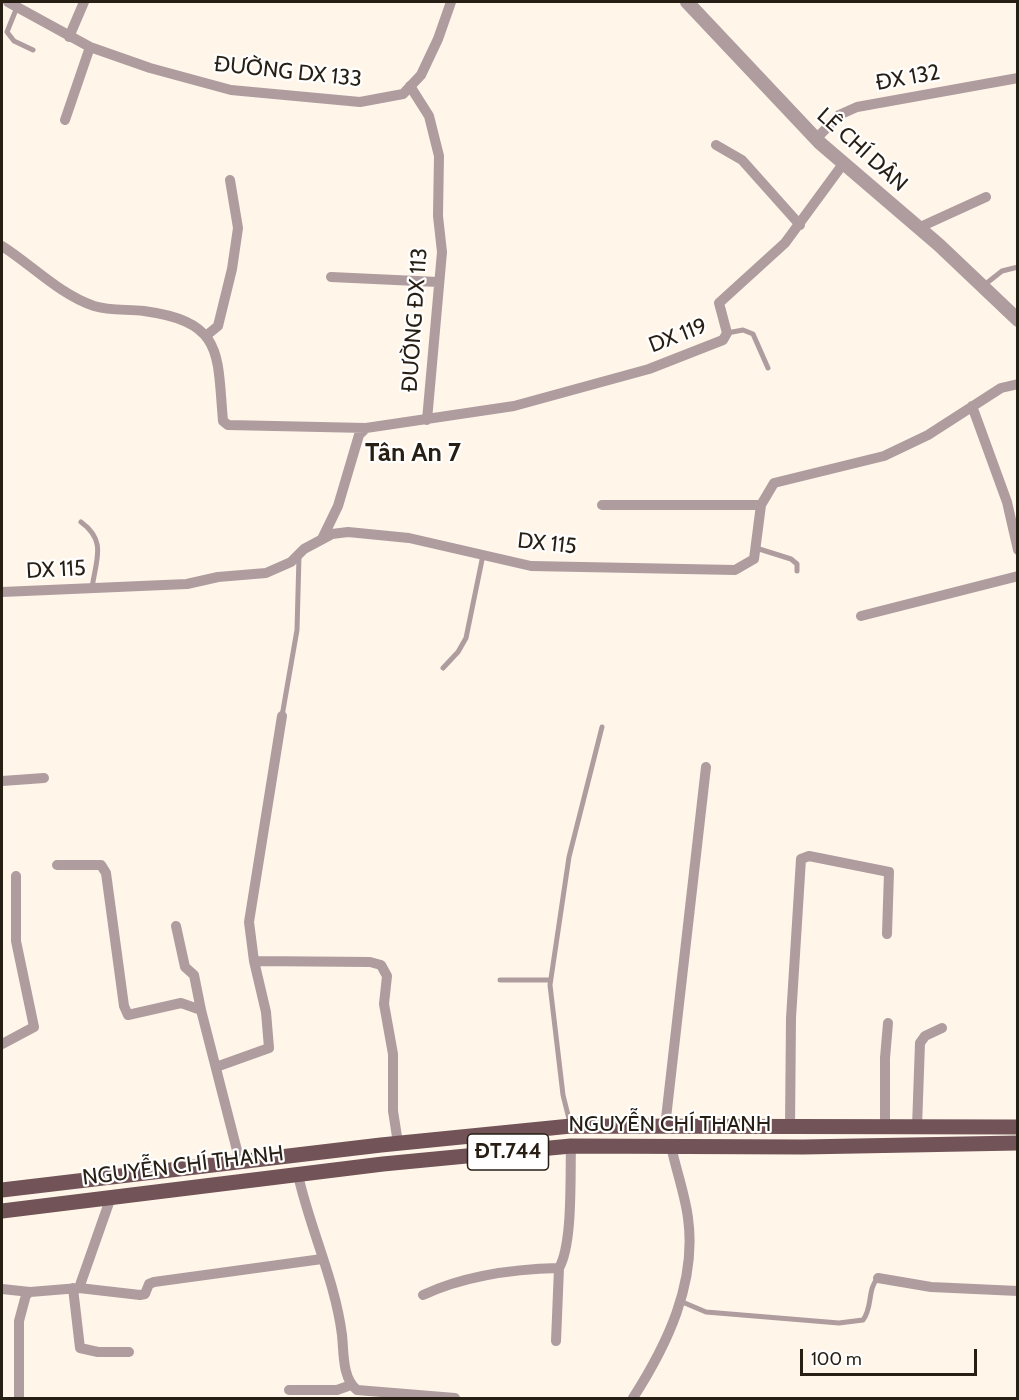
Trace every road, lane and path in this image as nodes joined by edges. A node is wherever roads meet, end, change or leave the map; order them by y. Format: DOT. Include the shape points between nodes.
graph roads {
  1 [pos="84,2"];
  2 [pos="451,2"];
  3 [pos="687,2"];
  4 [pos="13,4"];
  5 [pos="69,37"];
  6 [pos="90,47"];
  7 [pos="33,50"];
  8 [pos="1017,78"];
  9 [pos="410,86"];
  10 [pos="65,120"];
  11 [pos="816,139"];
  12 [pos="716,146"];
  13 [pos="843,164"];
  14 [pos="230,180"];
  15 [pos="986,196"];
  16 [pos="800,225"];
  17 [pos="918,228"];
  18 [pos="2,246"];
  19 [pos="1017,267"];
  20 [pos="331,277"];
  21 [pos="438,282"];
  22 [pos="980,287"];
  23 [pos="1017,320"];
  24 [pos="727,333"];
  25 [pos="207,335"];
  26 [pos="768,368"];
  27 [pos="1017,384"];
  28 [pos="972,406"];
  29 [pos="427,420"];
  30 [pos="366,428"];
  31 [pos="602,505"];
  32 [pos="761,505"];
  33 [pos="81,522"];
  34 [pos="322,540"];
  35 [pos="756,548"];
  36 [pos="1017,550"];
  37 [pos="299,554"];
  38 [pos="483,554"];
  39 [pos="797,571"];
  40 [pos="1017,576"];
  41 [pos="92,588"];
  42 [pos="2,592"];
  43 [pos="861,616"];
  44 [pos="443,668"];
  45 [pos="282,716"];
  46 [pos="602,727"];
  47 [pos="706,767"];
  48 [pos="44,778"];
  49 [pos="2,782"];
  50 [pos="57,866"];
  51 [pos="16,876"];
  52 [pos="176,926"];
  53 [pos="887,934"];
  54 [pos="254,962"];
  55 [pos="500,980"];
  56 [pos="550,980"];
  57 [pos="201,1010"];
  58 [pos="888,1023"];
  59 [pos="942,1028"];
  60 [pos="2,1044"];
  61 [pos="216,1067"];
  62 [pos="571,1126"];
  63 [pos="665,1127"];
  64 [pos="917,1127"];
  65 [pos="1017,1127"];
  66 [pos="790,1128"];
  67 [pos="885,1128"];
  68 [pos="398,1143"];
  69 [pos="1017,1143"];
  70 [pos="571,1146"];
  71 [pos="671,1146"];
  72 [pos="240,1162"];
  73 [pos="298,1175"];
  74 [pos="108,1176"];
  75 [pos="2,1190"];
  76 [pos="111,1197"];
  77 [pos="2,1211"];
  78 [pos="322,1259"];
  79 [pos="559,1268"];
  80 [pos="878,1278"];
  81 [pos="76,1288"];
  82 [pos="2,1289"];
  83 [pos="1017,1291"];
  84 [pos="30,1292"];
  85 [pos="423,1294"];
  86 [pos="680,1301"];
  87 [pos="556,1341"];
  88 [pos="129,1352"];
  89 [pos="351,1385"];
  90 [pos="289,1390"];
  91 [pos="418,1397"];
  92 [pos="19,1398"];
  93 [pos="455,1398"];
  94 [pos="633,1398"];
  1 -- 5 [label="street"];
  2 -- 9 [label="street" via="421,75"];
  3 -- 11 [label="street, LÊ CHÍ DÂN"];
  4 -- 5 [label="street, ĐƯỜNG DX 133"];
  4 -- 7 [label="lane" via="7,32 14,41"];
  5 -- 6 [label="street, ĐƯỜNG DX 133"];
  6 -- 9 [label="street, ĐƯỜNG DX 133" via="231,90 360,102 403,94"];
  6 -- 10 [label="street"];
  8 -- 11 [label="street, ĐX 132" via="857,107 839,115"];
  9 -- 21 [label="street, ĐƯỜNG ĐX 113" via="429,116 439,156 442,252"];
  11 -- 13 [label="street, LÊ CHÍ DÂN"];
  12 -- 16 [label="street" via="742,160"];
  13 -- 16 [label="street, DX 119"];
  13 -- 17 [label="street, LÊ CHÍ DÂN"];
  14 -- 25 [label="street" via="238,228 232,269 218,326"];
  15 -- 17 [label="street"];
  16 -- 24 [label="street, DX 119" via="786,243 719,303"];
  17 -- 22 [label="street, LÊ CHÍ DÂN"];
  18 -- 25 [label="street" via="34,271 95,306 186,320"];
  19 -- 22 [label="lane" via="1002,271"];
  20 -- 21 [label="street"];
  21 -- 29 [label="street, ĐƯỜNG ĐX 113"];
  22 -- 23 [label="street, LÊ CHÍ DÂN"];
  24 -- 26 [label="lane" via="743,330 753,334"];
  24 -- 29 [label="street, DX 119" via="723,340 649,369 514,406"];
  25 -- 30 [label="street, DX 119" via="217,361 223,421 228,425"];
  27 -- 28 [label="street" via="1000,388"];
  28 -- 32 [label="street" via="928,435 884,456 774,483"];
  28 -- 36 [label="street" via="1007,502"];
  29 -- 30 [label="street, DX 119"];
  30 -- 34 [label="street" via="359,435 338,506"];
  31 -- 32 [label="street"];
  32 -- 35 [label="street"];
  33 -- 41 [label="lane" via="98,540"];
  34 -- 37 [label="street, DX 115"];
  34 -- 38 [label="street, DX 115" via="348,532 409,538"];
  35 -- 38 [label="street, DX 115" via="754,559 735,570 531,566"];
  35 -- 39 [label="lane" via="790,558 797,564"];
  37 -- 41 [label="street, DX 115" via="266,573 187,584"];
  37 -- 45 [label="lane" via="297,630"];
  38 -- 44 [label="lane" via="466,638"];
  40 -- 43 [label="street"];
  41 -- 42 [label="street, DX 115"];
  45 -- 54 [label="street" via="250,911"];
  46 -- 56 [label="lane" via="569,857"];
  47 -- 63 [label="street"];
  48 -- 49 [label="street"];
  50 -- 57 [label="street" via="101,865 106,873 128,1015 181,1003"];
  51 -- 60 [label="street" via="16,941 34,1027"];
  52 -- 57 [label="street" via="184,968 194,975"];
  53 -- 66 [label="street" via="889,872 809,856 801,859 791,1018"];
  54 -- 61 [label="street" via="266,1012 269,1048"];
  54 -- 68 [label="street" via="381,965 387,976 384,1004 393,1054 393,1111"];
  55 -- 56 [label="lane"];
  56 -- 62 [label="lane"];
  57 -- 61 [label="street"];
  58 -- 67 [label="street"];
  59 -- 64 [label="street" via="920,1042"];
  61 -- 72 [label="street"];
  62 -- 63 [label="main road, NGUYỄN CHÍ THANH / ĐT.744"];
  62 -- 68 [label="main road, NGUYỄN CHÍ THANH / ĐT.744"];
  62 -- 70 [label="main road"];
  63 -- 66 [label="main road, NGUYỄN CHÍ THANH / ĐT.744"];
  64 -- 65 [label="main road, NGUYỄN CHÍ THANH / ĐT.744"];
  64 -- 67 [label="main road, NGUYỄN CHÍ THANH / ĐT.744"];
  66 -- 67 [label="main road, NGUYỄN CHÍ THANH / ĐT.744"];
  68 -- 72 [label="main road, NGUYỄN CHÍ THANH / ĐT.744"];
  69 -- 71 [label="main road, NGUYỄN CHÍ THANH / ĐT.744" via="803,1148"];
  70 -- 71 [label="main road, NGUYỄN CHÍ THANH / ĐT.744"];
  70 -- 73 [label="main road, NGUYỄN CHÍ THANH / ĐT.744"];
  70 -- 79 [label="street" via="567,1240"];
  71 -- 86 [label="street" via="688,1217 690,1253"];
  72 -- 74 [label="main road, NGUYỄN CHÍ THANH / ĐT.744"];
  73 -- 76 [label="main road, NGUYỄN CHÍ THANH / ĐT.744"];
  73 -- 78 [label="street"];
  74 -- 75 [label="main road, NGUYỄN CHÍ THANH / ĐT.744"];
  74 -- 76 [label="main road"];
  76 -- 77 [label="main road, NGUYỄN CHÍ THANH / ĐT.744"];
  76 -- 81 [label="street"];
  78 -- 81 [label="street" via="154,1282 140,1295"];
  78 -- 89 [label="street" via="340,1316 346,1377"];
  79 -- 85 [label="street" via="497,1272 446,1284"];
  79 -- 87 [label="street"];
  80 -- 83 [label="street" via="931,1287"];
  80 -- 86 [label="lane" via="863,1320 839,1323 706,1312"];
  81 -- 84 [label="street"];
  81 -- 88 [label="street" via="80,1348"];
  82 -- 84 [label="street"];
  84 -- 92 [label="street" via="22,1305 20,1321"];
  86 -- 94 [label="street" via="659,1357"];
  89 -- 90 [label="street" via="337,1390"];
  89 -- 91 [label="street" via="357,1390"];
  91 -- 93 [label="street"];
}
